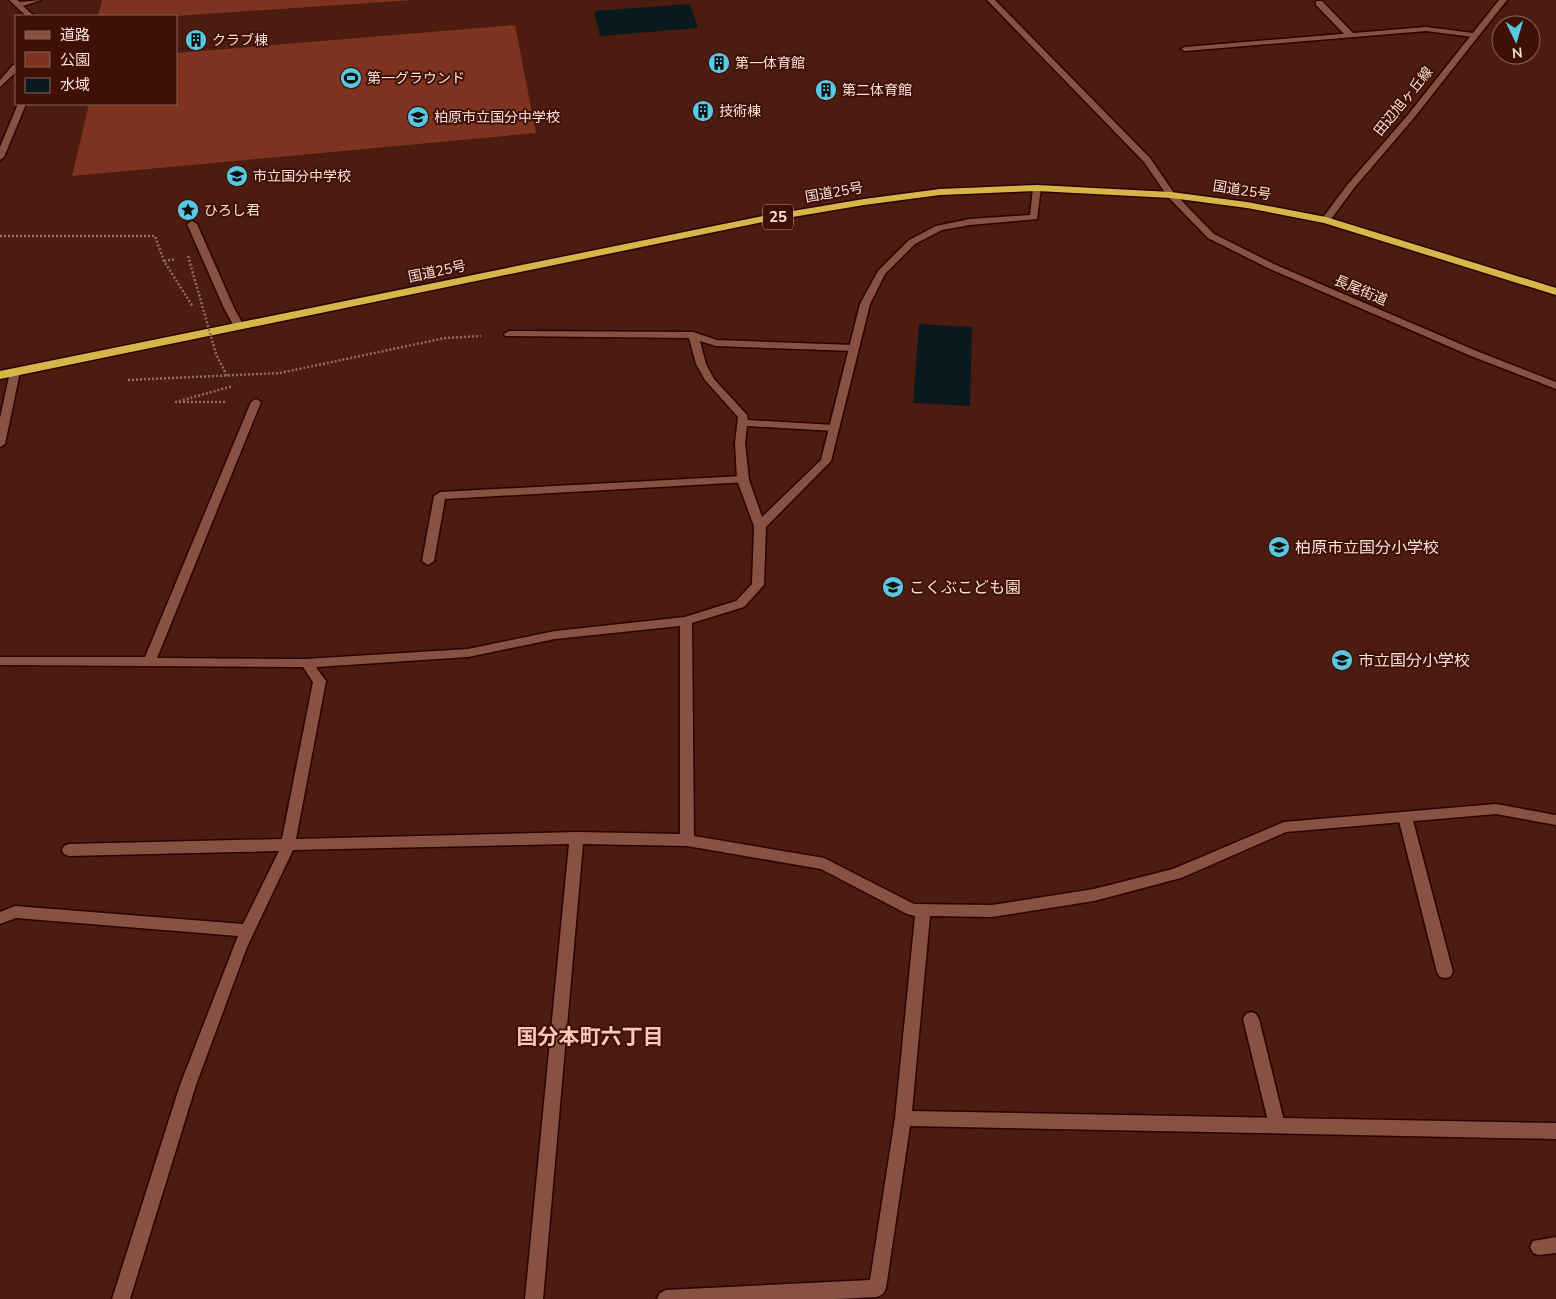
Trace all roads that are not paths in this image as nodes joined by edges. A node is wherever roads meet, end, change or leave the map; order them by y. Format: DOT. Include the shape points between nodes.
graph roads {
  1 [pos="37,0"];
  2 [pos="991,0"];
  3 [pos="1503,0"];
  4 [pos="16,2"];
  5 [pos="1319,3"];
  6 [pos="29,15"];
  7 [pos="1350,35"];
  8 [pos="1473,35"];
  9 [pos="1185,49"];
  10 [pos="15,68"];
  11 [pos="0,85"];
  12 [pos="22,105"];
  13 [pos="0,157"];
  14 [pos="1037,188"];
  15 [pos="1171,195"];
  16 [pos="1326,220"];
  17 [pos="192,224"];
  18 [pos="1556,292"];
  19 [pos="239,326"];
  20 [pos="509,334"];
  21 [pos="693,335"];
  22 [pos="854,348"];
  23 [pos="15,372"];
  24 [pos="0,375"];
  25 [pos="1556,386"];
  26 [pos="256,402"];
  27 [pos="743,423"];
  28 [pos="834,428"];
  29 [pos="0,444"];
  30 [pos="743,480"];
  31 [pos="760,526"];
  32 [pos="428,561"];
  33 [pos="686,621"];
  34 [pos="0,661"];
  35 [pos="149,662"];
  36 [pos="306,663"];
  37 [pos="1405,817"];
  38 [pos="1556,820"];
  39 [pos="577,838"];
  40 [pos="687,840"];
  41 [pos="288,846"];
  42 [pos="69,850"];
  43 [pos="923,910"];
  44 [pos="0,918"];
  45 [pos="248,931"];
  46 [pos="1445,972"];
  47 [pos="1251,1019"];
  48 [pos="903,1118"];
  49 [pos="1276,1125"];
  50 [pos="1556,1131"];
  51 [pos="876,1294"];
  52 [pos="121,1299"];
  53 [pos="534,1299"];
  54 [pos="666,1299"];
  1 -- 4 [label="street"];
  2 -- 15 [label="street, 長尾街道" via="1148,160"];
  3 -- 8 [label="street, 田辺旭ヶ丘線"];
  4 -- 6 [label="street"];
  5 -- 7 [label="street"];
  7 -- 8 [label="street" via="1426,29"];
  7 -- 9 [label="street"];
  8 -- 16 [label="street, 田辺旭ヶ丘線" via="1396,134 1348,188"];
  10 -- 11 [label="street"];
  12 -- 13 [label="street"];
  14 -- 15 [label="highway, 国道25号 / 25"];
  14 -- 19 [label="highway, 国道25号 / 25" via="940,192 763,219"];
  14 -- 22 [label="street" via="1034,217 939,228 912,242 880,273 865,304"];
  15 -- 16 [label="highway, 国道25号 / 25"];
  15 -- 25 [label="street, 長尾街道" via="1211,236 1273,267"];
  16 -- 18 [label="highway, 国道25号 / 25"];
  17 -- 19 [label="street"];
  19 -- 23 [label="highway, 国道25号 / 25"];
  20 -- 21 [label="street"];
  21 -- 22 [label="street" via="716,343"];
  21 -- 27 [label="street" via="701,364 710,380 744,417"];
  22 -- 28 [label="street"];
  23 -- 24 [label="highway, 国道25号 / 25"];
  23 -- 29 [label="street"];
  26 -- 35 [label="street"];
  27 -- 28 [label="street"];
  27 -- 30 [label="street" via="740,443"];
  28 -- 31 [label="street" via="826,461"];
  30 -- 31 [label="street"];
  30 -- 32 [label="street" via="440,496"];
  31 -- 33 [label="street" via="758,585 740,604"];
  33 -- 36 [label="street" via="555,635 468,653"];
  33 -- 40 [label="street"];
  34 -- 35 [label="street"];
  35 -- 36 [label="street"];
  36 -- 41 [label="street" via="320,681"];
  37 -- 38 [label="street" via="1496,809"];
  37 -- 43 [label="street" via="1284,827 1176,874 1094,895 992,911"];
  37 -- 46 [label="street"];
  39 -- 40 [label="street"];
  39 -- 41 [label="street"];
  39 -- 53 [label="street"];
  40 -- 43 [label="street" via="824,864 912,910"];
  41 -- 42 [label="street"];
  41 -- 45 [label="street"];
  43 -- 48 [label="street"];
  44 -- 45 [label="street" via="15,912"];
  45 -- 52 [label="street" via="188,1085"];
  47 -- 49 [label="street"];
  48 -- 49 [label="street"];
  48 -- 51 [label="street"];
  49 -- 50 [label="street"];
  51 -- 54 [label="street"];
}
